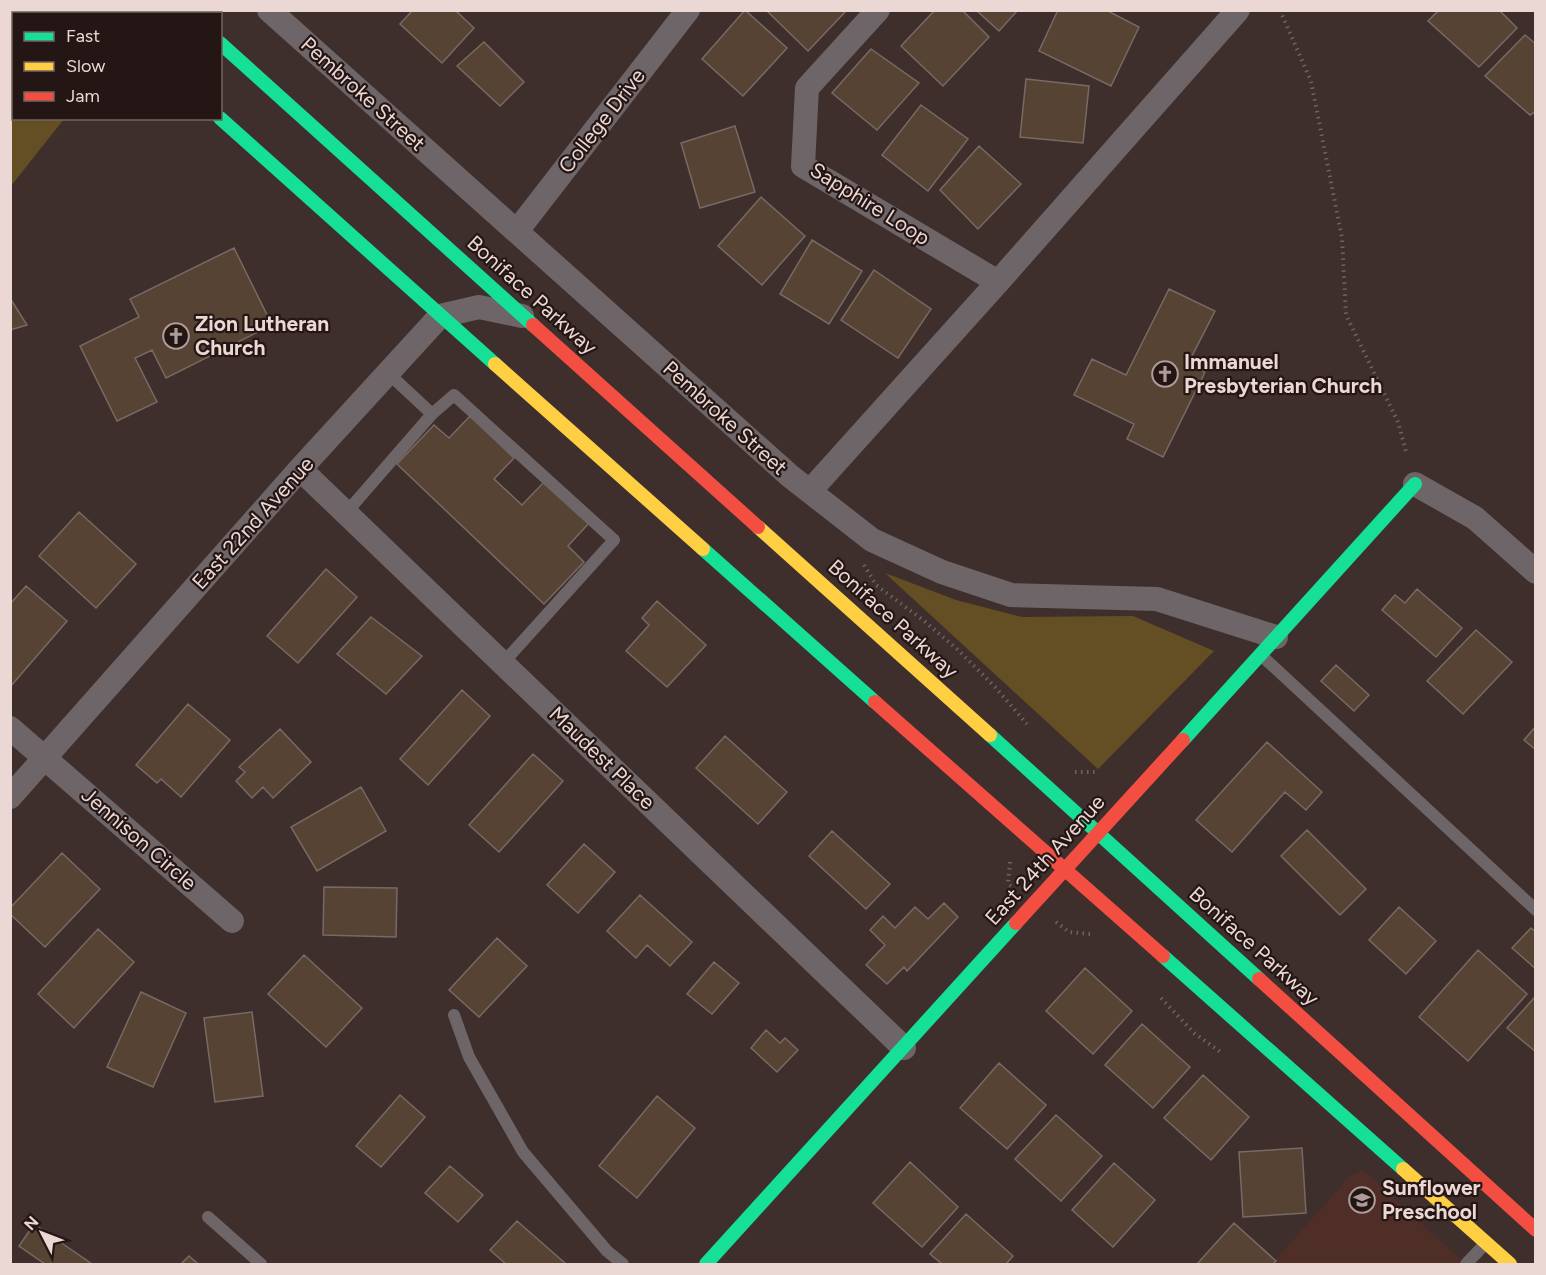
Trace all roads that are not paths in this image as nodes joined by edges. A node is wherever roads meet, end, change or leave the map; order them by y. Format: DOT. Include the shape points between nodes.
graph roads {
  1 [pos="269,10"];
  2 [pos="688,10"];
  3 [pos="878,10"];
  4 [pos="1238,10"];
  5 [pos="222,45"];
  6 [pos="222,120"];
  7 [pos="517,231"];
  8 [pos="998,282"];
  9 [pos="440,316"];
  10 [pos="525,317"];
  11 [pos="388,373"];
  12 [pos="432,414"];
  13 [pos="300,469"];
  14 [pos="1415,484"];
  15 [pos="810,491"];
  16 [pos="346,513"];
  17 [pos="1536,572"];
  18 [pos="1268,646"];
  19 [pos="502,663"];
  20 [pos="10,728"];
  21 [pos="46,758"];
  22 [pos="10,797"];
  23 [pos="1099,833"];
  24 [pos="1065,870"];
  25 [pos="1536,910"];
  26 [pos="232,921"];
  27 [pos="454,1015"];
  28 [pos="904,1047"];
  29 [pos="208,1218"];
  30 [pos="1536,1230"];
  31 [pos="1486,1243"];
  32 [pos="261,1264"];
  33 [pos="623,1264"];
  34 [pos="706,1264"];
  35 [pos="1466,1264"];
  36 [pos="1510,1264"];
  1 -- 7 [label="street, Pembroke Street"];
  2 -- 7 [label="street, College Drive"];
  3 -- 8 [label="street, Sapphire Loop" via="807,88 803,166"];
  4 -- 8 [label="street"];
  5 -- 10 [label="main road, Boniface Parkway"];
  6 -- 9 [label="main road"];
  7 -- 15 [label="street, Pembroke Street"];
  8 -- 15 [label="street"];
  9 -- 10 [label="street" via="479,307"];
  9 -- 11 [label="street, East 22nd Avenue"];
  9 -- 24 [label="main road"];
  10 -- 23 [label="main road, Boniface Parkway"];
  11 -- 12 [label="lane"];
  11 -- 13 [label="street, East 22nd Avenue"];
  12 -- 16 [label="lane"];
  12 -- 19 [label="lane" via="454,395 614,540"];
  13 -- 16 [label="street, Maudest Place"];
  13 -- 21 [label="street, East 22nd Avenue"];
  14 -- 17 [label="street" via="1474,518"];
  14 -- 18 [label="main road, East 24th Avenue"];
  15 -- 18 [label="street, Pembroke Street" via="872,540 942,572 1011,595 1157,599"];
  16 -- 19 [label="street, Maudest Place"];
  18 -- 23 [label="main road, East 24th Avenue"];
  18 -- 25 [label="lane"];
  19 -- 28 [label="street, Maudest Place"];
  20 -- 21 [label="street, Jennison Circle"];
  21 -- 22 [label="street, East 22nd Avenue"];
  21 -- 26 [label="street, Jennison Circle"];
  23 -- 24 [label="main road, East 24th Avenue"];
  23 -- 30 [label="main road, Boniface Parkway"];
  24 -- 28 [label="main road, East 24th Avenue"];
  24 -- 31 [label="main road"];
  27 -- 33 [label="lane" via="469,1057 523,1152 607,1251"];
  28 -- 34 [label="main road, East 24th Avenue"];
  29 -- 32 [label="lane"];
  31 -- 35 [label="lane"];
  31 -- 36 [label="main road"];
}
